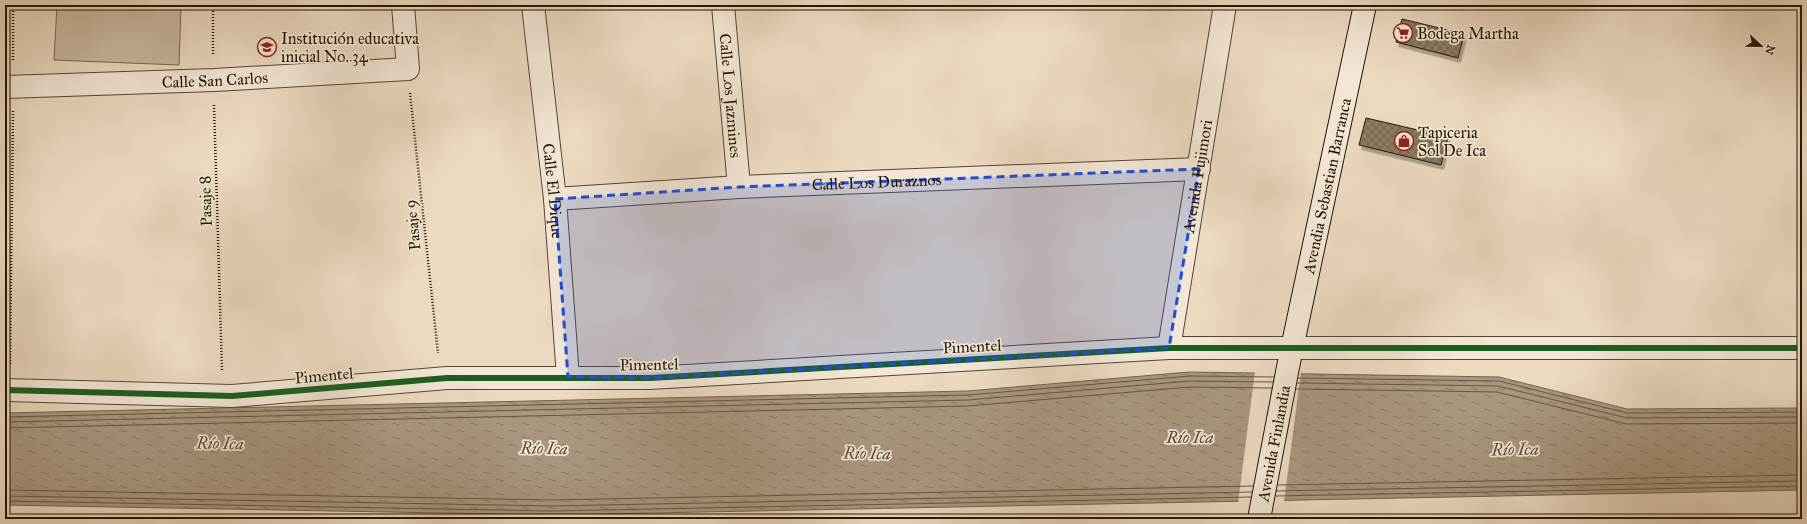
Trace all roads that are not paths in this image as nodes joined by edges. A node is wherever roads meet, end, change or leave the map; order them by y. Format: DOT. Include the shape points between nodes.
graph roads {
  1 [pos="403,5"];
  2 [pos="533,5"];
  3 [pos="723,5"];
  4 [pos="1225,5"];
  5 [pos="1365,5"];
  6 [pos="9,87"];
  7 [pos="1199,169"];
  8 [pos="739,187"];
  9 [pos="555,199"];
  10 [pos="1169,348"];
  11 [pos="1802,348"];
  12 [pos="1290,357"];
  13 [pos="568,377"];
  14 [pos="7,390"];
  15 [pos="1259,518"];
  1 -- 6 [label="street, Calle San Carlos" via="408,69 214,80"];
  2 -- 9 [label="street, Calle El Dique"];
  3 -- 8 [label="street, Calle Los Jazmines"];
  4 -- 7 [label="street, Avenida Fujimori"];
  5 -- 12 [label="street, Avendia Sebastian Barranca"];
  7 -- 8 [label="street, Calle Los Duraznos"];
  7 -- 10 [label="street, Avenida Fujimori"];
  8 -- 9 [label="street, Calle Los Duraznos"];
  9 -- 13 [label="street, Calle El Dique"];
  10 -- 12 [label="street, Pimentel"];
  10 -- 13 [label="street, Pimentel" via="650,378"];
  11 -- 12 [label="street, Pimentel"];
  12 -- 15 [label="street, Avenida Finlandia"];
  13 -- 14 [label="street, Pimentel" via="441,379 223,395"];
}
